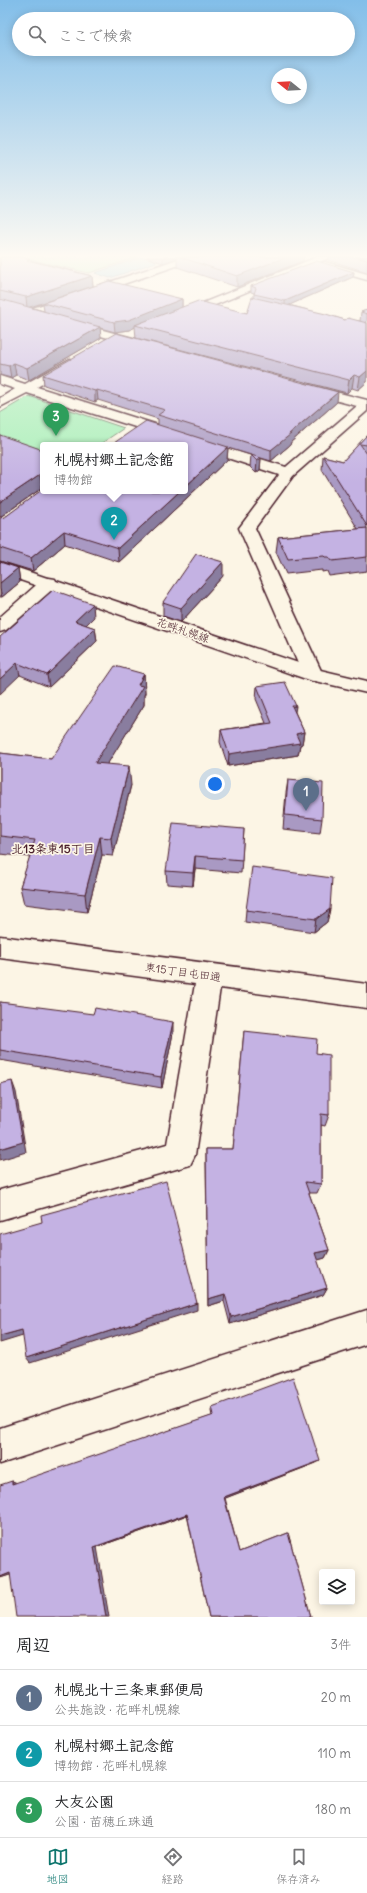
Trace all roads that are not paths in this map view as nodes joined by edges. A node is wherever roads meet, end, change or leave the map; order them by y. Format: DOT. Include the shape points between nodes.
graph roads {
  1 [pos="99,332"];
  2 [pos="134,332"];
  3 [pos="115,337"];
  4 [pos="104,344"];
  5 [pos="151,345"];
  6 [pos="78,359"];
  7 [pos="0,380"];
  8 [pos="297,386"];
  9 [pos="26,388"];
  10 [pos="0,403"];
  11 [pos="366,405"];
  12 [pos="288,473"];
  13 [pos="0,567"];
  14 [pos="49,582"];
  15 [pos="0,626"];
  16 [pos="313,675"];
  17 [pos="367,687"];
  18 [pos="0,947"];
  19 [pos="209,975"];
  20 [pos="367,996"];
  21 [pos="0,1205"];
  22 [pos="367,1327"];
  23 [pos="0,1446"];
  1 -- 3 [label="street"];
  2 -- 3 [label="street"];
  3 -- 4 [label="street"];
  3 -- 5 [label="street"];
  6 -- 9 [label="street"];
  7 -- 9 [label="street"];
  8 -- 11 [label="street"];
  9 -- 10 [label="street"];
  9 -- 12 [label="street" via="139,429 186,439"];
  11 -- 12 [label="street"];
  12 -- 16 [label="street" via="247,528"];
  13 -- 14 [label="street, 花畔札幌線"];
  14 -- 15 [label="street"];
  14 -- 16 [label="street, 花畔札幌線"];
  16 -- 17 [label="street, 花畔札幌線"];
  18 -- 19 [label="street, 東15丁目屯田通"];
  19 -- 20 [label="street, 東15丁目屯田通"];
  19 -- 21 [label="street" via="180,1155"];
  22 -- 23 [label="street"];
}
